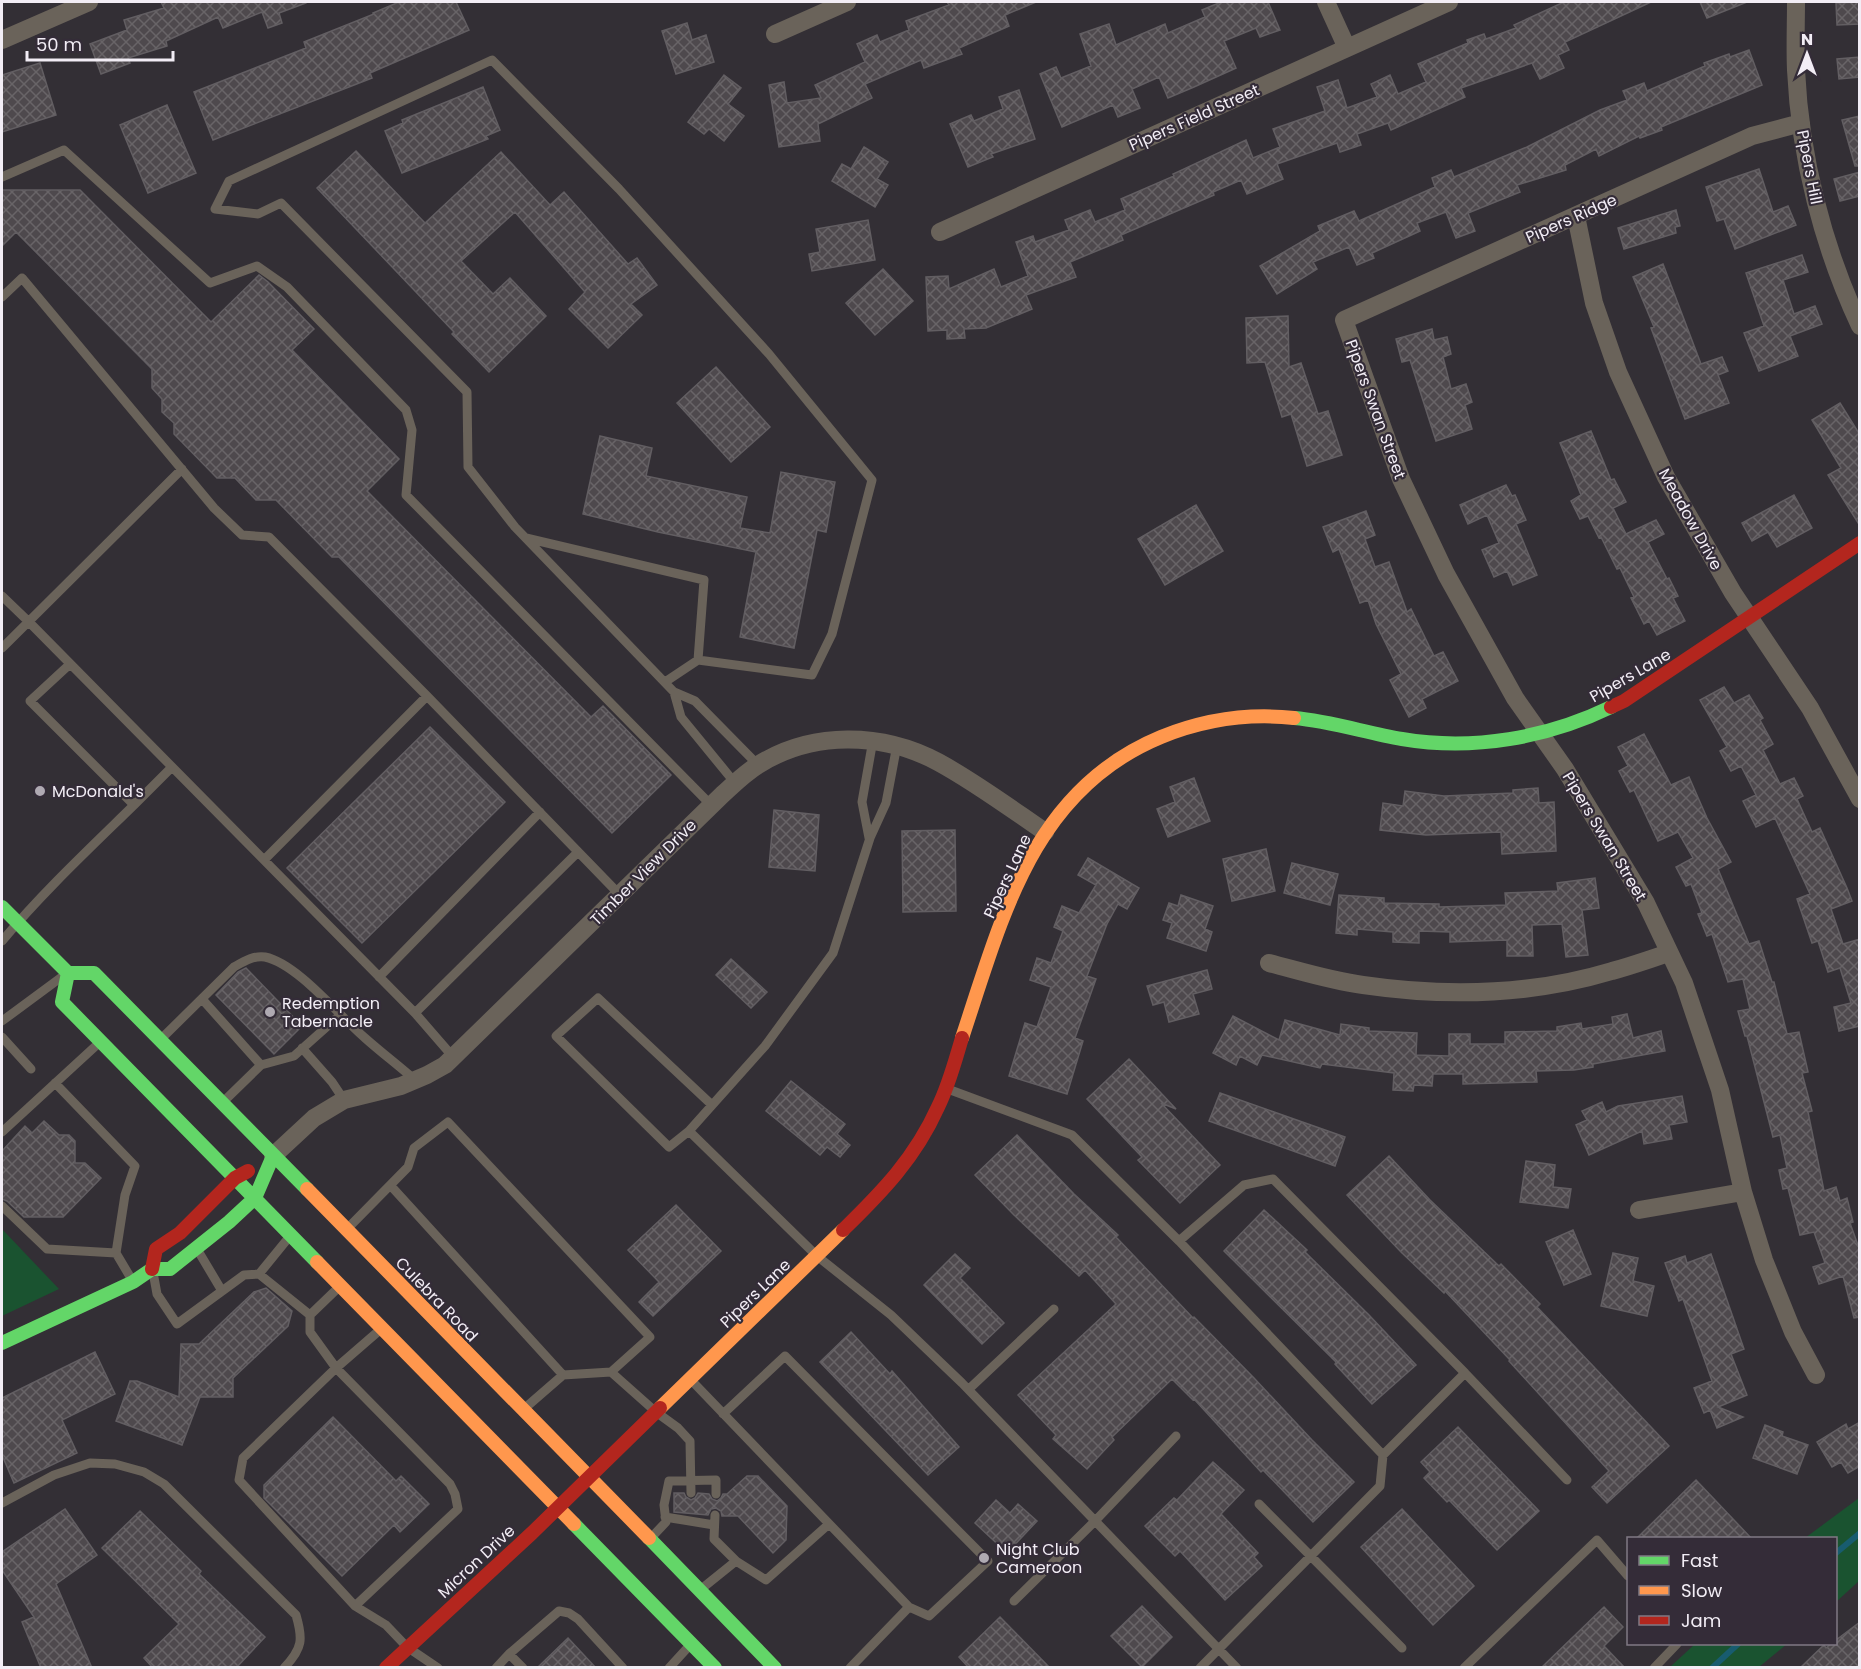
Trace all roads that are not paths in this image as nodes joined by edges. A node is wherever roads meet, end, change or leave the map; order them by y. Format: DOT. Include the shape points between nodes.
graph roads {
  1 [pos="89,2"];
  2 [pos="847,2"];
  3 [pos="1326,2"];
  4 [pos="1449,2"];
  5 [pos="1796,2"];
  6 [pos="776,34"];
  7 [pos="2,40"];
  8 [pos="1347,48"];
  9 [pos="1802,123"];
  10 [pos="2,177"];
  11 [pos="1576,216"];
  12 [pos="940,232"];
  13 [pos="2,297"];
  14 [pos="1344,320"];
  15 [pos="1860,326"];
  16 [pos="182,470"];
  17 [pos="526,538"];
  18 [pos="1860,543"];
  19 [pos="2,596"];
  20 [pos="1750,618"];
  21 [pos="29,622"];
  22 [pos="2,648"];
  23 [pos="698,660"];
  24 [pos="70,664"];
  25 [pos="665,682"];
  26 [pos="674,692"];
  27 [pos="427,696"];
  28 [pos="1541,733"];
  29 [pos="873,740"];
  30 [pos="897,746"];
  31 [pos="758,765"];
  32 [pos="172,767"];
  33 [pos="735,783"];
  34 [pos="1860,799"];
  35 [pos="134,805"];
  36 [pos="711,805"];
  37 [pos="540,812"];
  38 [pos="1045,832"];
  39 [pos="870,838"];
  40 [pos="578,852"];
  41 [pos="264,860"];
  42 [pos="620,895"];
  43 [pos="2,907"];
  44 [pos="17,923"];
  45 [pos="2,941"];
  46 [pos="1669,953"];
  47 [pos="1269,963"];
  48 [pos="68,973"];
  49 [pos="379,977"];
  50 [pos="202,999"];
  51 [pos="415,1013"];
  52 [pos="340,1015"];
  53 [pos="2,1021"];
  54 [pos="2,1037"];
  55 [pos="160,1040"];
  56 [pos="100,1042"];
  57 [pos="302,1048"];
  58 [pos="454,1058"];
  59 [pos="261,1065"];
  60 [pos="31,1069"];
  61 [pos="416,1081"];
  62 [pos="56,1083"];
  63 [pos="945,1088"];
  64 [pos="344,1100"];
  65 [pos="222,1103"];
  66 [pos="712,1105"];
  67 [pos="689,1131"];
  68 [pos="2,1132"];
  69 [pos="273,1156"];
  70 [pos="235,1178"];
  71 [pos="391,1186"];
  72 [pos="1743,1192"];
  73 [pos="255,1198"];
  74 [pos="2,1206"];
  75 [pos="1639,1210"];
  76 [pos="346,1229"];
  77 [pos="290,1235"];
  78 [pos="1179,1241"];
  79 [pos="196,1248"];
  80 [pos="116,1253"];
  81 [pos="817,1256"];
  82 [pos="152,1269"];
  83 [pos="259,1274"];
  84 [pos="133,1282"];
  85 [pos="341,1286"];
  86 [pos="222,1291"];
  87 [pos="1054,1309"];
  88 [pos="310,1315"];
  89 [pos="382,1328"];
  90 [pos="2,1343"];
  91 [pos="336,1368"];
  92 [pos="611,1372"];
  93 [pos="1465,1373"];
  94 [pos="563,1375"];
  95 [pos="1816,1375"];
  96 [pos="690,1379"];
  97 [pos="969,1389"];
  98 [pos="523,1410"];
  99 [pos="656,1412"];
  100 [pos="723,1414"];
  101 [pos="1176,1436"];
  102 [pos="1383,1455"];
  103 [pos="589,1478"];
  104 [pos="692,1480"];
  105 [pos="1567,1480"];
  106 [pos="691,1493"];
  107 [pos="716,1494"];
  108 [pos="2,1503"];
  109 [pos="1259,1504"];
  110 [pos="558,1506"];
  111 [pos="665,1517"];
  112 [pos="1095,1521"];
  113 [pos="829,1524"];
  114 [pos="650,1539"];
  115 [pos="1311,1557"];
  116 [pos="736,1561"];
  117 [pos="1627,1574"];
  118 [pos="700,1590"];
  119 [pos="1014,1601"];
  120 [pos="355,1606"];
  121 [pos="909,1607"];
  122 [pos="691,1644"];
  123 [pos="1676,1645"];
  124 [pos="407,1647"];
  125 [pos="1402,1648"];
  126 [pos="1219,1649"];
  127 [pos="510,1654"];
  128 [pos="284,1668"];
  129 [pos="386,1668"];
  130 [pos="438,1668"];
  131 [pos="496,1668"];
  132 [pos="523,1668"];
  133 [pos="622,1668"];
  134 [pos="669,1668"];
  135 [pos="715,1668"];
  136 [pos="775,1668"];
  137 [pos="850,1668"];
  138 [pos="1200,1668"];
  139 [pos="1237,1668"];
  140 [pos="1464,1668"];
  141 [pos="1654,1668"];
  1 -- 7 [label="street"];
  2 -- 6 [label="street"];
  3 -- 8 [label="street"];
  4 -- 8 [label="street, Pipers Field Street"];
  5 -- 9 [label="street, Pipers Hill" via="1796,70"];
  8 -- 12 [label="street, Pipers Field Street"];
  9 -- 11 [label="street, Pipers Ridge" via="1752,136"];
  9 -- 15 [label="street, Pipers Hill" via="1823,228"];
  10 -- 36 [label="lane" via="64,150 210,283 257,266 286,287 406,410 412,430 406,495"];
  11 -- 14 [label="street, Pipers Ridge"];
  11 -- 20 [label="street, Meadow Drive" via="1594,303 1618,372 1666,477"];
  13 -- 16 [label="lane" via="22,278"];
  14 -- 28 [label="street, Pipers Swan Street" via="1401,479 1446,574 1515,698"];
  16 -- 21 [label="lane"];
  16 -- 27 [label="lane" via="242,535 268,537"];
  17 -- 23 [label="lane" via="704,580"];
  17 -- 23 [label="lane" via="468,467 467,392 281,203 258,214 214,209 229,181 492,60 619,189 769,354 872,480 832,634 812,675"];
  17 -- 25 [label="lane"];
  18 -- 20 [label="street, Pipers Lane"];
  19 -- 21 [label="lane"];
  20 -- 28 [label="street, Pipers Lane" via="1624,701 1592,717"];
  20 -- 34 [label="street, Meadow Drive" via="1810,708"];
  21 -- 22 [label="lane"];
  21 -- 24 [label="lane"];
  23 -- 25 [label="lane"];
  24 -- 32 [label="lane"];
  24 -- 35 [label="lane" via="30,701"];
  25 -- 26 [label="lane"];
  26 -- 31 [label="lane" via="695,701"];
  26 -- 33 [label="lane" via="681,717"];
  27 -- 37 [label="lane"];
  27 -- 41 [label="lane"];
  28 -- 38 [label="street, Pipers Lane" via="1484,742 1433,744 1291,717 1212,721 1154,739 1117,761 1076,793"];
  28 -- 46 [label="street, Pipers Swan Street" via="1646,903"];
  29 -- 30 [label="street, Timber View Drive"];
  29 -- 31 [label="street, Timber View Drive" via="813,744"];
  29 -- 39 [label="lane" via="862,802"];
  30 -- 38 [label="street, Timber View Drive" via="953,770"];
  30 -- 39 [label="lane" via="886,803"];
  31 -- 33 [label="street, Timber View Drive"];
  32 -- 35 [label="lane"];
  32 -- 41 [label="lane"];
  33 -- 36 [label="street, Timber View Drive"];
  35 -- 44 [label="lane"];
  36 -- 42 [label="street, Timber View Drive"];
  37 -- 40 [label="lane"];
  37 -- 49 [label="lane"];
  38 -- 63 [label="street, Pipers Lane" via="1000,929"];
  39 -- 66 [label="lane" via="833,953 765,1046"];
  40 -- 42 [label="lane"];
  40 -- 51 [label="lane"];
  41 -- 49 [label="lane"];
  42 -- 58 [label="street, Timber View Drive"];
  43 -- 44 [label="street"];
  44 -- 45 [label="lane"];
  44 -- 48 [label="street"];
  46 -- 47 [label="street" via="1610,972 1549,985 1486,992 1423,992 1360,985"];
  46 -- 72 [label="street, Pipers Swan Street" via="1684,983 1720,1090"];
  48 -- 53 [label="lane"];
  48 -- 55 [label="street, Culebra Road" via="94,973"];
  48 -- 56 [label="street" via="62,1002"];
  49 -- 51 [label="lane"];
  50 -- 52 [label="lane" via="234,967 262,956 294,972"];
  50 -- 55 [label="lane"];
  50 -- 59 [label="lane"];
  51 -- 58 [label="lane"];
  52 -- 57 [label="lane"];
  52 -- 61 [label="lane"];
  54 -- 60 [label="lane"];
  55 -- 65 [label="street, Culebra Road"];
  56 -- 62 [label="lane"];
  56 -- 70 [label="street"];
  57 -- 59 [label="lane" via="294,1056"];
  57 -- 64 [label="lane"];
  58 -- 61 [label="street, Timber View Drive"];
  59 -- 65 [label="lane"];
  61 -- 64 [label="street, Timber View Drive"];
  62 -- 68 [label="lane"];
  62 -- 80 [label="lane" via="135,1167 125,1196"];
  63 -- 78 [label="lane" via="1072,1135"];
  63 -- 81 [label="street, Pipers Lane" via="904,1166"];
  64 -- 69 [label="street, Timber View Drive" via="314,1118"];
  65 -- 69 [label="street, Culebra Road"];
  66 -- 67 [label="lane"];
  66 -- 67 [label="lane" via="598,998 556,1036 669,1147"];
  67 -- 81 [label="lane"];
  69 -- 70 [label="street, Timber View Drive"];
  69 -- 73 [label="street, Timber View Drive"];
  69 -- 76 [label="street, Culebra Road"];
  70 -- 73 [label="street"];
  70 -- 82 [label="street, Timber View Drive" via="180,1233 156,1249"];
  71 -- 76 [label="lane"];
  71 -- 92 [label="lane" via="408,1167 414,1148 448,1122 650,1337"];
  71 -- 94 [label="lane"];
  72 -- 75 [label="street"];
  72 -- 95 [label="street, Pipers Swan Street" via="1772,1281"];
  73 -- 77 [label="street"];
  73 -- 79 [label="street, Timber View Drive"];
  74 -- 80 [label="lane" via="47,1249"];
  76 -- 98 [label="street, Culebra Road"];
  77 -- 83 [label="lane"];
  77 -- 85 [label="street"];
  78 -- 93 [label="lane" via="1244,1185 1273,1179"];
  78 -- 102 [label="lane"];
  79 -- 82 [label="street, Timber View Drive" via="170,1269"];
  79 -- 86 [label="lane"];
  80 -- 84 [label="lane"];
  81 -- 96 [label="street, Pipers Lane"];
  81 -- 97 [label="lane" via="891,1315"];
  82 -- 84 [label="street, Timber View Drive"];
  82 -- 86 [label="lane" via="157,1294 177,1324"];
  83 -- 86 [label="lane" via="244,1275"];
  83 -- 88 [label="lane"];
  84 -- 90 [label="street, Timber View Drive"];
  85 -- 88 [label="lane"];
  85 -- 89 [label="street"];
  87 -- 97 [label="lane"];
  88 -- 91 [label="lane" via="310,1332"];
  89 -- 91 [label="lane"];
  89 -- 110 [label="street"];
  91 -- 120 [label="lane" via="243,1458 239,1480"];
  91 -- 120 [label="lane" via="450,1484 458,1509"];
  92 -- 94 [label="lane"];
  92 -- 99 [label="lane"];
  93 -- 102 [label="lane"];
  93 -- 105 [label="lane"];
  94 -- 98 [label="lane"];
  96 -- 99 [label="street, Pipers Lane"];
  96 -- 100 [label="lane"];
  97 -- 112 [label="lane"];
  98 -- 103 [label="street, Culebra Road"];
  99 -- 103 [label="street, Pipers Lane"];
  99 -- 104 [label="lane" via="690,1442"];
  100 -- 113 [label="lane"];
  100 -- 121 [label="lane" via="785,1356 988,1562 929,1616"];
  101 -- 112 [label="lane"];
  102 -- 115 [label="lane" via="1380,1486"];
  103 -- 110 [label="street, Micron Drive"];
  103 -- 114 [label="street, Culebra Road"];
  104 -- 106 [label="lane"];
  104 -- 107 [label="lane" via="716,1480"];
  104 -- 111 [label="lane" via="669,1481"];
  108 -- 128 [label="lane" via="54,1475 90,1463 116,1464 144,1472 164,1484 296,1615 302,1635 294,1657"];
  109 -- 115 [label="lane"];
  110 -- 122 [label="street"];
  110 -- 124 [label="street, Micron Drive"];
  111 -- 114 [label="lane" via="666,1522"];
  111 -- 116 [label="lane" via="715,1520 714,1539"];
  112 -- 119 [label="lane"];
  112 -- 126 [label="lane"];
  113 -- 116 [label="lane" via="766,1580"];
  113 -- 121 [label="lane"];
  114 -- 118 [label="street, Culebra Road"];
  115 -- 125 [label="lane"];
  115 -- 126 [label="lane"];
  116 -- 118 [label="lane"];
  117 -- 140 [label="lane" via="1597,1540"];
  118 -- 136 [label="street, Culebra Road"];
  120 -- 124 [label="lane" via="387,1625"];
  121 -- 137 [label="lane"];
  122 -- 134 [label="lane"];
  122 -- 135 [label="street"];
  123 -- 141 [label="lane"];
  124 -- 129 [label="street, Micron Drive"];
  124 -- 130 [label="lane"];
  126 -- 138 [label="lane"];
  126 -- 139 [label="lane"];
  127 -- 131 [label="lane"];
  127 -- 132 [label="lane"];
  127 -- 133 [label="lane" via="559,1611 578,1619"];
}
